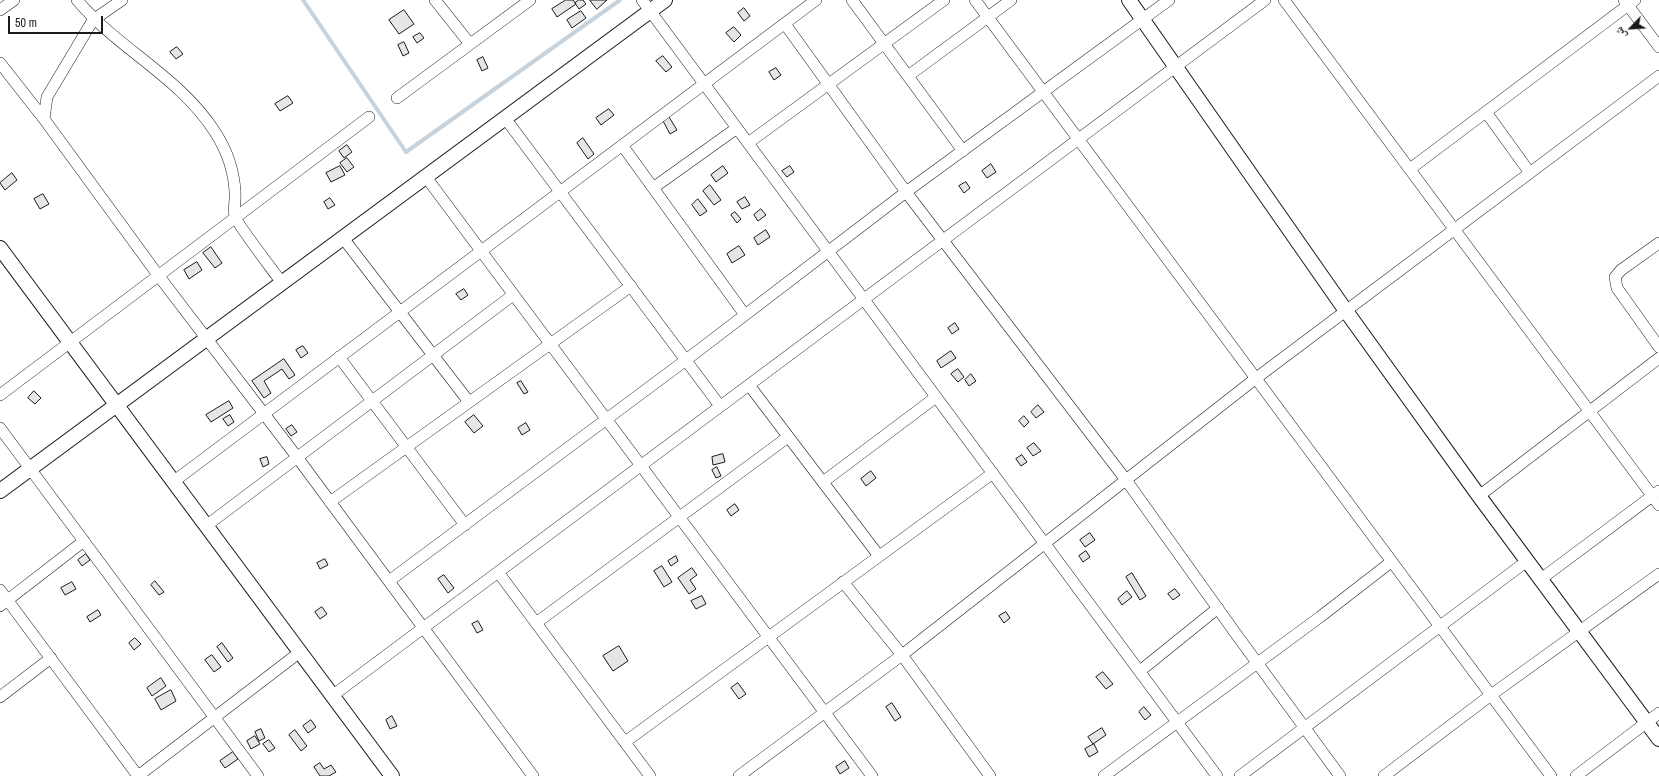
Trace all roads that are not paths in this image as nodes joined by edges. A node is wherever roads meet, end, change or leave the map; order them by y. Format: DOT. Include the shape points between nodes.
graph roads {
  1 [pos="14,0"];
  2 [pos="77,0"];
  3 [pos="122,0"];
  4 [pos="435,0"];
  5 [pos="530,0"];
  6 [pos="665,0"];
  7 [pos="816,0"];
  8 [pos="852,0"];
  9 [pos="944,0"];
  10 [pos="975,0"];
  11 [pos="1011,0"];
  12 [pos="1129,0"];
  13 [pos="1169,0"];
  14 [pos="1266,0"];
  15 [pos="1284,0"];
  16 [pos="1629,2"];
  17 [pos="646,5"];
  18 [pos="0,10"];
  19 [pos="988,18"];
  20 [pos="1143,19"];
  21 [pos="93,20"];
  22 [pos="785,24"];
  23 [pos="470,44"];
  24 [pos="884,44"];
  25 [pos="1659,47"];
  26 [pos="0,63"];
  27 [pos="1176,66"];
  28 [pos="908,76"];
  29 [pos="1659,76"];
  30 [pos="828,83"];
  31 [pos="704,84"];
  32 [pos="1043,91"];
  33 [pos="397,98"];
  34 [pos="1486,112"];
  35 [pos="369,117"];
  36 [pos="505,118"];
  37 [pos="44,119"];
  38 [pos="738,128"];
  39 [pos="1077,140"];
  40 [pos="748,143"];
  41 [pos="622,145"];
  42 [pos="963,151"];
  43 [pos="1410,169"];
  44 [pos="1530,173"];
  45 [pos="426,177"];
  46 [pos="653,188"];
  47 [pos="561,191"];
  48 [pos="906,192"];
  49 [pos="234,217"];
  50 [pos="1454,230"];
  51 [pos="343,238"];
  52 [pos="943,239"];
  53 [pos="1659,243"];
  54 [pos="0,248"];
  55 [pos="481,251"];
  56 [pos="828,252"];
  57 [pos="158,275"];
  58 [pos="282,283"];
  59 [pos="631,286"];
  60 [pos="514,295"];
  61 [pos="864,299"];
  62 [pos="1346,311"];
  63 [pos="400,312"];
  64 [pos="745,315"];
  65 [pos="207,339"];
  66 [pos="71,343"];
  67 [pos="550,344"];
  68 [pos="1659,348"];
  69 [pos="432,355"];
  70 [pos="339,357"];
  71 [pos="1659,358"];
  72 [pos="686,360"];
  73 [pos="1255,378"];
  74 [pos="749,385"];
  75 [pos="0,395"];
  76 [pos="936,397"];
  77 [pos="371,400"];
  78 [pos="469,402"];
  79 [pos="116,405"];
  80 [pos="720,406"];
  81 [pos="1589,411"];
  82 [pos="264,414"];
  83 [pos="606,420"];
  84 [pos="0,428"];
  85 [pos="788,437"];
  86 [pos="406,448"];
  87 [pos="297,457"];
  88 [pos="641,465"];
  89 [pos="30,469"];
  90 [pos="993,473"];
  91 [pos="1126,480"];
  92 [pos="173,482"];
  93 [pos="823,482"];
  94 [pos="0,491"];
  95 [pos="1479,496"];
  96 [pos="1657,497"];
  97 [pos="330,502"];
  98 [pos="679,518"];
  99 [pos="465,524"];
  100 [pos="206,526"];
  101 [pos="84,541"];
  102 [pos="1045,543"];
  103 [pos="879,556"];
  104 [pos="1527,561"];
  105 [pos="1391,562"];
  106 [pos="498,572"];
  107 [pos="1659,574"];
  108 [pos="1541,579"];
  109 [pos="389,581"];
  110 [pos="843,582"];
  111 [pos="0,590"];
  112 [pos="4,603"];
  113 [pos="1218,608"];
  114 [pos="536,624"];
  115 [pos="1440,627"];
  116 [pos="424,628"];
  117 [pos="1580,631"];
  118 [pos="768,637"];
  119 [pos="300,652"];
  120 [pos="902,655"];
  121 [pos="51,658"];
  122 [pos="1257,663"];
  123 [pos="1140,671"];
  124 [pos="1491,695"];
  125 [pos="332,696"];
  126 [pos="0,697"];
  127 [pos="824,712"];
  128 [pos="1659,713"];
  129 [pos="215,717"];
  130 [pos="1178,722"];
  131 [pos="1647,722"];
  132 [pos="1305,728"];
  133 [pos="1659,739"];
  134 [pos="625,742"];
  135 [pos="258,776"];
  136 [pos="392,776"];
  137 [pos="533,776"];
  138 [pos="650,776"];
  139 [pos="738,776"];
  140 [pos="872,776"];
  141 [pos="990,776"];
  142 [pos="1104,776"];
  143 [pos="1218,776"];
  144 [pos="1240,776"];
  145 [pos="1340,776"];
  146 [pos="1384,776"];
  147 [pos="1551,776"];
  148 [pos="1576,776"];
  1 -- 18 [label="street"];
  2 -- 21 [label="street"];
  3 -- 21 [label="street"];
  4 -- 23 [label="street"];
  5 -- 23 [label="street"];
  6 -- 17 [label="street"];
  7 -- 22 [label="street"];
  8 -- 24 [label="street"];
  9 -- 24 [label="street"];
  10 -- 19 [label="street"];
  11 -- 19 [label="street"];
  12 -- 20 [label="street"];
  13 -- 20 [label="street"];
  14 -- 27 [label="street"];
  15 -- 43 [label="street"];
  16 -- 25 [label="street"];
  16 -- 34 [label="street"];
  17 -- 31 [label="street"];
  17 -- 36 [label="street"];
  19 -- 28 [label="street"];
  19 -- 32 [label="street"];
  20 -- 27 [label="street"];
  20 -- 32 [label="street"];
  21 -- 37 [label="street" via="47,96"];
  21 -- 49 [label="street" via="181,92 215,132 234,177"];
  22 -- 30 [label="street"];
  22 -- 31 [label="street"];
  23 -- 33 [label="street"];
  24 -- 28 [label="street"];
  24 -- 30 [label="street"];
  26 -- 37 [label="street"];
  27 -- 39 [label="street"];
  27 -- 62 [label="street"];
  28 -- 42 [label="street"];
  29 -- 44 [label="street"];
  30 -- 40 [label="street"];
  30 -- 48 [label="street"];
  31 -- 38 [label="street"];
  31 -- 41 [label="street"];
  32 -- 39 [label="street"];
  32 -- 42 [label="street"];
  34 -- 43 [label="street"];
  34 -- 44 [label="street"];
  35 -- 49 [label="street"];
  36 -- 45 [label="street"];
  36 -- 47 [label="street"];
  37 -- 57 [label="street"];
  38 -- 40 [label="street"];
  38 -- 46 [label="street"];
  39 -- 52 [label="street"];
  39 -- 73 [label="street"];
  40 -- 56 [label="street"];
  41 -- 46 [label="street"];
  41 -- 47 [label="street"];
  42 -- 48 [label="street"];
  43 -- 50 [label="street"];
  44 -- 50 [label="street"];
  45 -- 51 [label="street"];
  45 -- 55 [label="street"];
  46 -- 64 [label="street"];
  47 -- 55 [label="street"];
  47 -- 59 [label="street"];
  48 -- 52 [label="street"];
  48 -- 56 [label="street"];
  49 -- 57 [label="street"];
  49 -- 58 [label="street"];
  50 -- 62 [label="street"];
  50 -- 81 [label="street"];
  51 -- 58 [label="street"];
  51 -- 63 [label="street"];
  52 -- 61 [label="street"];
  52 -- 91 [label="street"];
  53 -- 68 [label="street" via="1615,277 1617,288"];
  54 -- 66 [label="street"];
  55 -- 60 [label="street"];
  55 -- 63 [label="street"];
  56 -- 61 [label="street"];
  56 -- 64 [label="street"];
  57 -- 65 [label="street"];
  57 -- 66 [label="street"];
  58 -- 65 [label="street"];
  59 -- 67 [label="street"];
  59 -- 72 [label="street"];
  60 -- 67 [label="street"];
  60 -- 69 [label="street"];
  61 -- 74 [label="street"];
  61 -- 76 [label="street"];
  62 -- 73 [label="street"];
  62 -- 95 [label="street"];
  63 -- 69 [label="street"];
  63 -- 70 [label="street"];
  64 -- 72 [label="street"];
  65 -- 79 [label="street"];
  65 -- 82 [label="street"];
  66 -- 75 [label="street"];
  66 -- 79 [label="street"];
  67 -- 78 [label="street"];
  67 -- 83 [label="street"];
  69 -- 77 [label="street"];
  69 -- 78 [label="street"];
  70 -- 77 [label="street"];
  70 -- 82 [label="street"];
  71 -- 81 [label="street"];
  72 -- 80 [label="street"];
  72 -- 83 [label="street"];
  73 -- 91 [label="street"];
  73 -- 105 [label="street"];
  74 -- 80 [label="street"];
  74 -- 85 [label="street"];
  76 -- 90 [label="street"];
  76 -- 93 [label="street"];
  77 -- 86 [label="street"];
  77 -- 87 [label="street"];
  78 -- 86 [label="street"];
  79 -- 89 [label="street"];
  79 -- 92 [label="street"];
  80 -- 88 [label="street"];
  81 -- 95 [label="street"];
  81 -- 96 [label="street"];
  82 -- 87 [label="street"];
  82 -- 92 [label="street"];
  83 -- 88 [label="street"];
  83 -- 99 [label="street"];
  84 -- 89 [label="street"];
  85 -- 93 [label="street"];
  85 -- 98 [label="street"];
  86 -- 97 [label="street"];
  86 -- 99 [label="street"];
  87 -- 97 [label="street"];
  87 -- 100 [label="street"];
  88 -- 98 [label="street"];
  88 -- 106 [label="street"];
  89 -- 94 [label="street"];
  89 -- 101 [label="street"];
  90 -- 102 [label="street"];
  90 -- 103 [label="street"];
  91 -- 102 [label="street"];
  91 -- 113 [label="street"];
  92 -- 100 [label="street"];
  93 -- 103 [label="street"];
  95 -- 104 [label="street"];
  96 -- 108 [label="street"];
  97 -- 109 [label="street"];
  98 -- 114 [label="street"];
  98 -- 118 [label="street"];
  99 -- 109 [label="street"];
  100 -- 119 [label="street"];
  101 -- 112 [label="street"];
  101 -- 129 [label="street"];
  102 -- 120 [label="street"];
  102 -- 123 [label="street"];
  103 -- 110 [label="street"];
  104 -- 108 [label="street"];
  104 -- 115 [label="street"];
  105 -- 115 [label="street"];
  105 -- 122 [label="street"];
  106 -- 114 [label="street"];
  106 -- 116 [label="street"];
  107 -- 117 [label="street"];
  108 -- 117 [label="street"];
  109 -- 116 [label="street"];
  110 -- 118 [label="street"];
  110 -- 120 [label="street"];
  111 -- 112 [label="street"];
  112 -- 121 [label="street"];
  113 -- 122 [label="street"];
  113 -- 123 [label="street"];
  114 -- 134 [label="street"];
  115 -- 124 [label="street"];
  115 -- 132 [label="street"];
  116 -- 125 [label="street"];
  116 -- 137 [label="street"];
  117 -- 124 [label="street"];
  117 -- 131 [label="street"];
  118 -- 127 [label="street"];
  118 -- 134 [label="street"];
  119 -- 125 [label="street"];
  119 -- 129 [label="street"];
  120 -- 127 [label="street"];
  120 -- 141 [label="street"];
  121 -- 126 [label="street"];
  121 -- 129 [label="street" via="138,776"];
  122 -- 130 [label="street"];
  122 -- 132 [label="street"];
  123 -- 130 [label="street"];
  124 -- 146 [label="street"];
  124 -- 147 [label="street"];
  125 -- 136 [label="street"];
  127 -- 139 [label="street"];
  127 -- 140 [label="street"];
  128 -- 131 [label="street"];
  129 -- 135 [label="street"];
  130 -- 142 [label="street"];
  130 -- 143 [label="street"];
  131 -- 133 [label="street"];
  131 -- 148 [label="street"];
  132 -- 144 [label="street"];
  132 -- 145 [label="street"];
  134 -- 138 [label="street"];
}
